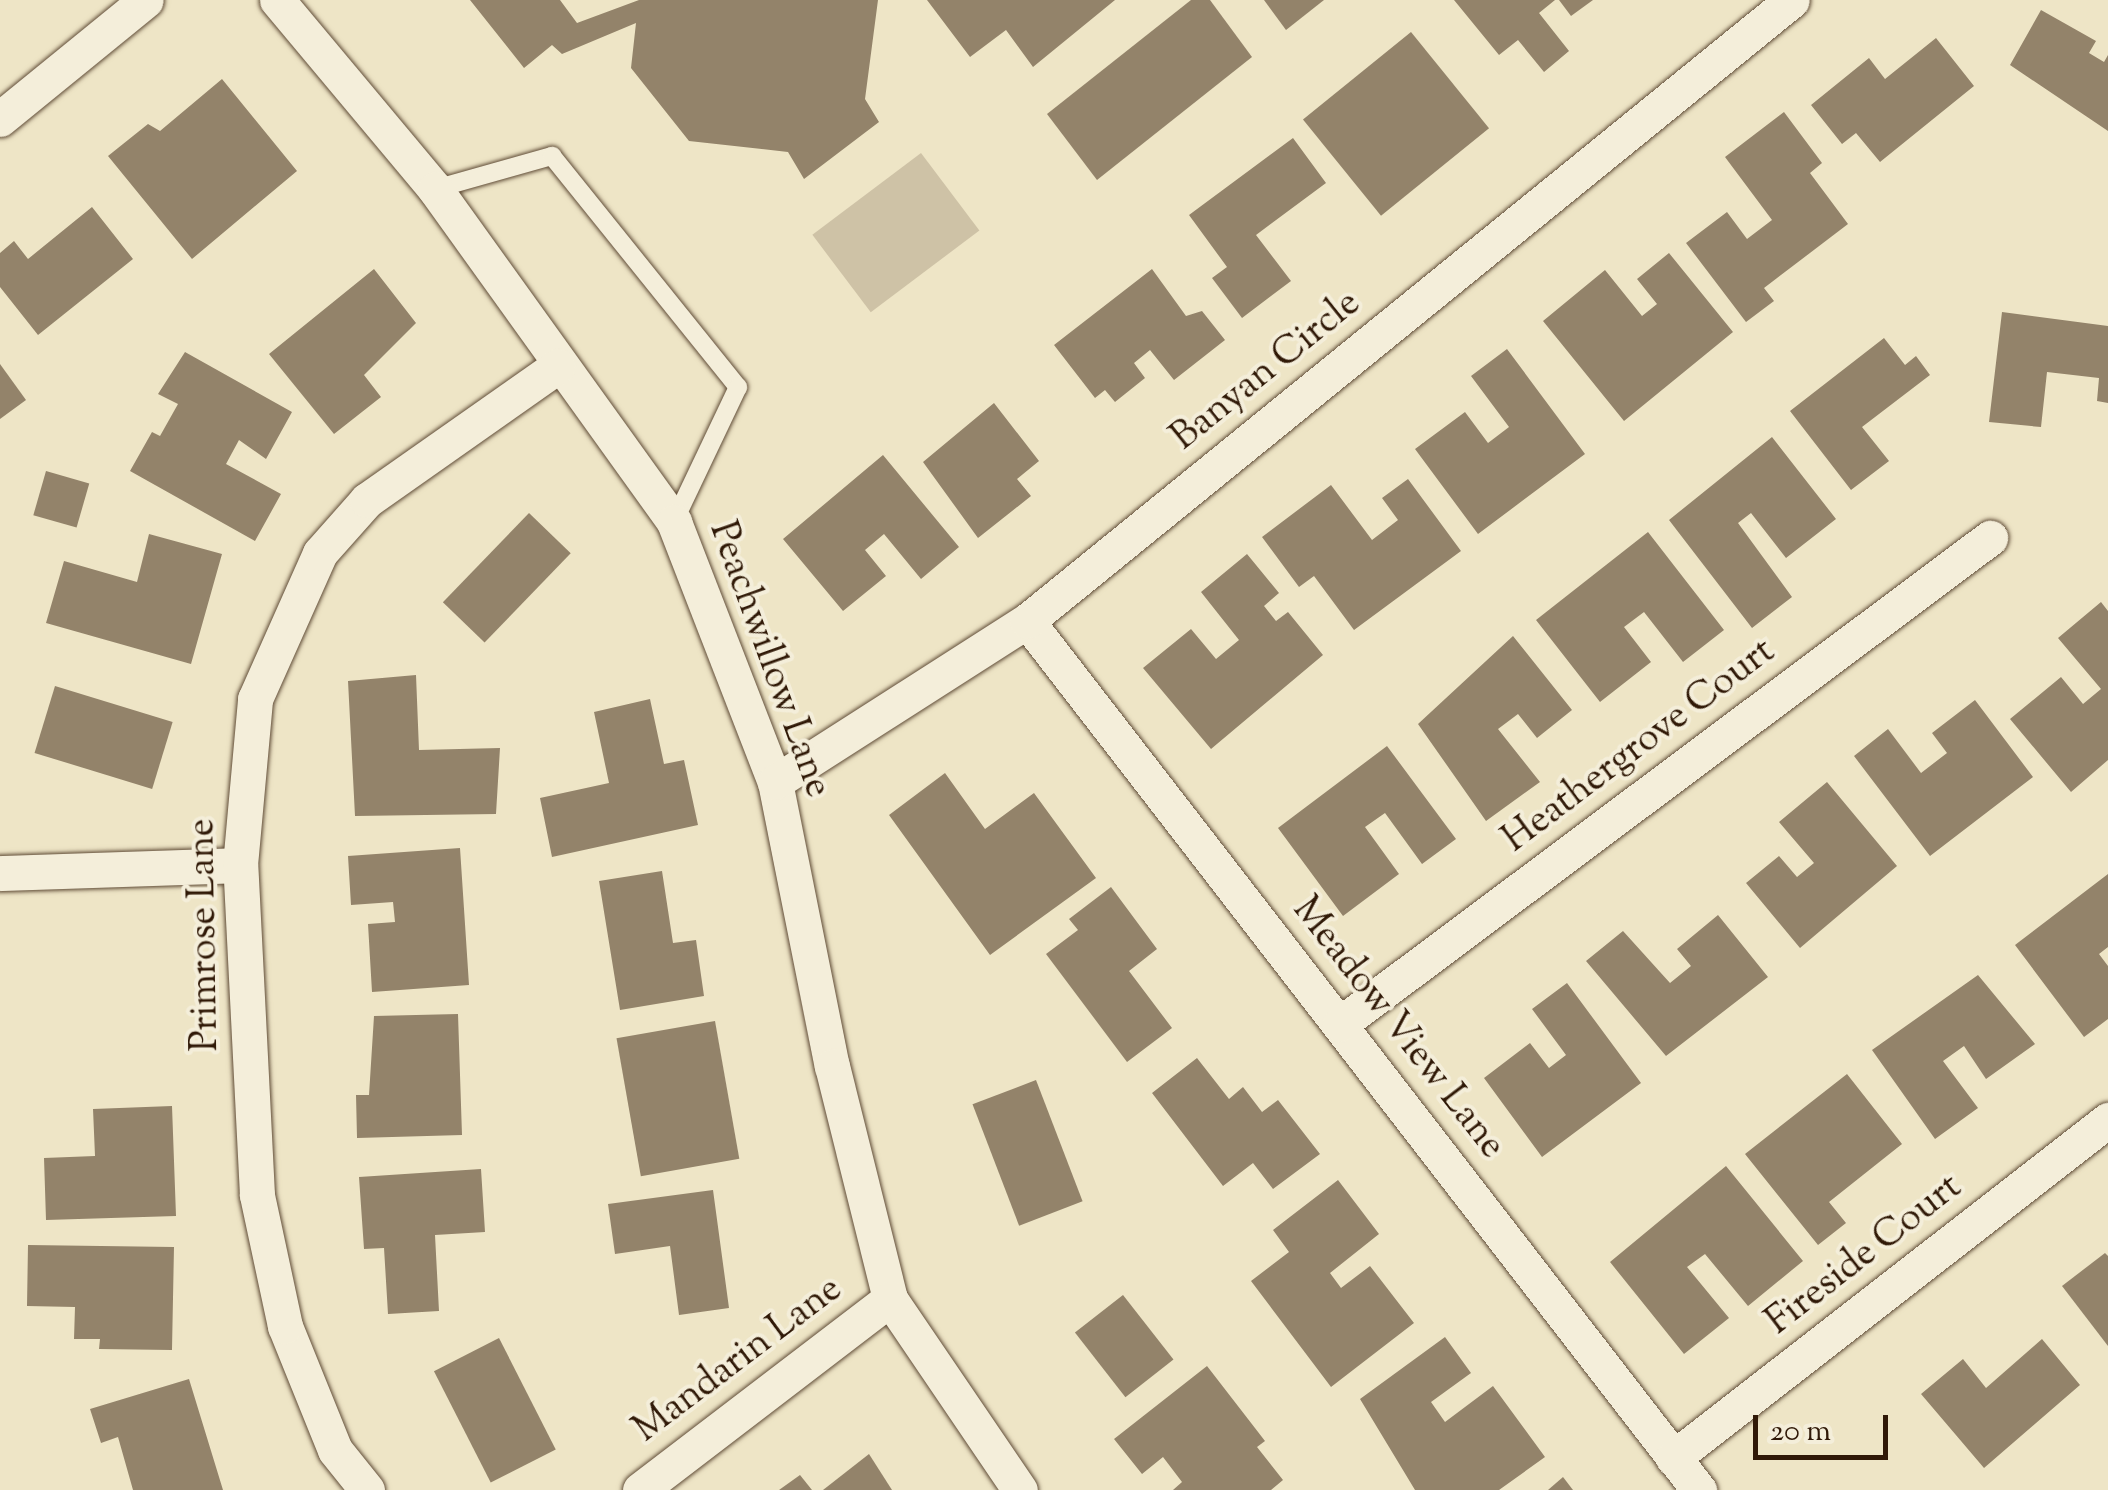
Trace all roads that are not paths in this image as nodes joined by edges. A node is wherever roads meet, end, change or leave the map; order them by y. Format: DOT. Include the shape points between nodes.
graph roads {
  1 [pos="146,0"];
  2 [pos="277,0"];
  3 [pos="1792,0"];
  4 [pos="0,119"];
  5 [pos="435,190"];
  6 [pos="558,366"];
  7 [pos="674,522"];
  8 [pos="1990,538"];
  9 [pos="1028,621"];
  10 [pos="775,782"];
  11 [pos="240,865"];
  12 [pos="0,873"];
  13 [pos="1340,1024"];
  14 [pos="2108,1120"];
  15 [pos="890,1298"];
  16 [pos="1673,1458"];
  17 [pos="367,1490"];
  18 [pos="640,1490"];
  19 [pos="1020,1490"];
  20 [pos="1699,1490"];
  1 -- 4 [label="street"];
  2 -- 5 [label="street, Peachwillow Lane"];
  3 -- 9 [label="street, Banyan Circle"];
  5 -- 6 [label="street, Peachwillow Lane"];
  5 -- 7 [label="lane" via="552,156 738,386"];
  6 -- 7 [label="street, Peachwillow Lane"];
  6 -- 11 [label="street, Primrose Lane" via="367,500 320,553 256,699"];
  7 -- 10 [label="street, Peachwillow Lane"];
  8 -- 13 [label="street, Heathergrove Court"];
  9 -- 10 [label="street, Banyan Circle"];
  9 -- 13 [label="street, Meadow View Lane"];
  10 -- 15 [label="street, Peachwillow Lane" via="832,1066"];
  11 -- 12 [label="street"];
  11 -- 17 [label="street, Primrose Lane" via="257,1195 285,1326 336,1450"];
  13 -- 16 [label="street, Meadow View Lane"];
  14 -- 16 [label="street, Fireside Court"];
  15 -- 18 [label="street, Mandarin Lane"];
  15 -- 19 [label="street, Peachwillow Lane"];
  16 -- 20 [label="street, Meadow View Lane"];
}
